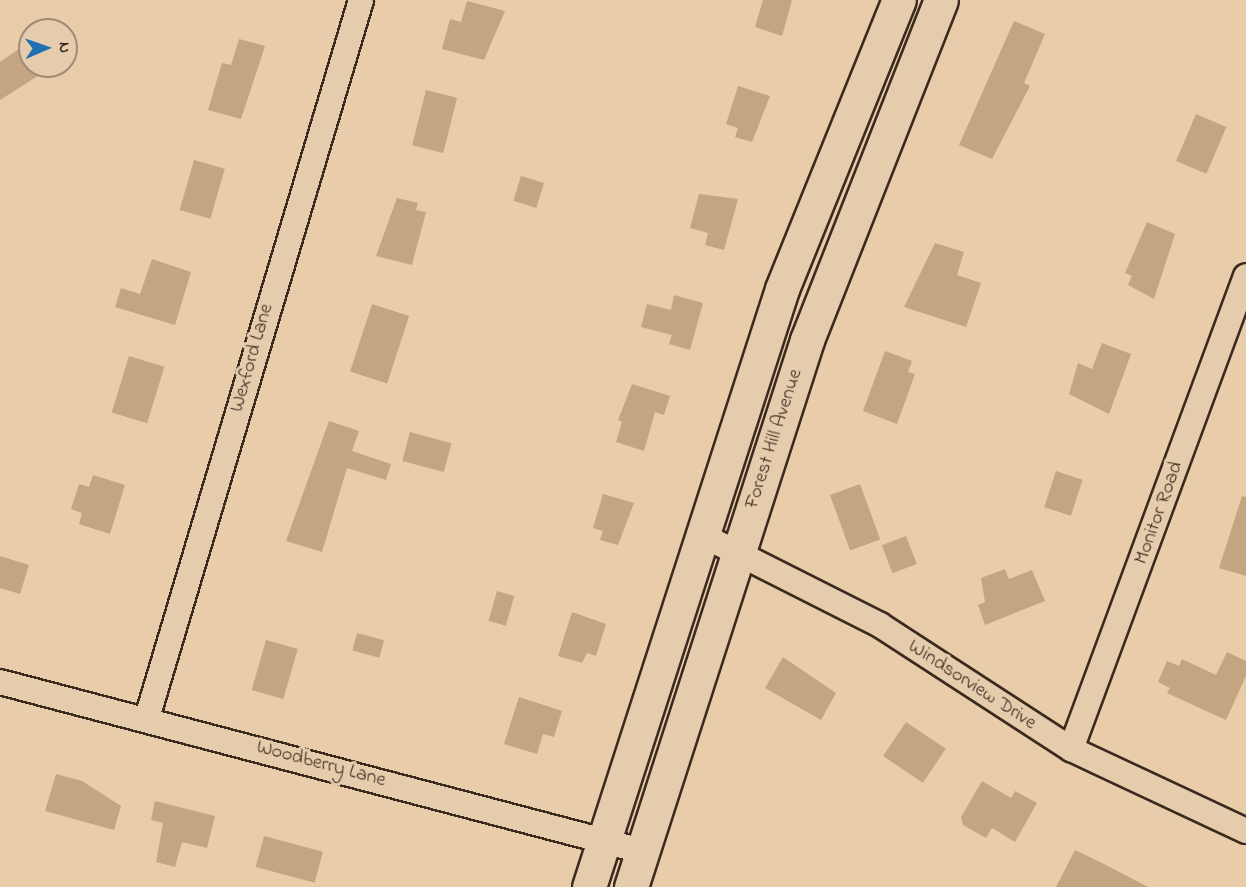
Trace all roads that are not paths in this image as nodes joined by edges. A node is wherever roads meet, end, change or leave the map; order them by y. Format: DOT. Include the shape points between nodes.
graph roads {
  1 [pos="361,0"];
  2 [pos="899,0"];
  3 [pos="941,0"];
  4 [pos="1246,276"];
  5 [pos="700,534"];
  6 [pos="737,553"];
  7 [pos="0,682"];
  8 [pos="147,718"];
  9 [pos="1071,749"];
  10 [pos="1246,831"];
  11 [pos="603,840"];
  12 [pos="642,851"];
  13 [pos="589,887"];
  14 [pos="631,887"];
  1 -- 8 [label="street, Wexford Lane"];
  2 -- 5 [label="main road, Forest Hill Avenue" via="782,289"];
  3 -- 6 [label="main road, Forest Hill Avenue" via="807,340"];
  4 -- 9 [label="street, Monitor Road"];
  5 -- 6 [label="street, Windsorview Drive"];
  5 -- 11 [label="main road, Forest Hill Avenue"];
  6 -- 9 [label="street, Windsorview Drive" via="879,625"];
  6 -- 12 [label="main road, Forest Hill Avenue"];
  7 -- 8 [label="street, Woodberry Lane"];
  8 -- 11 [label="street, Woodberry Lane"];
  9 -- 10 [label="street, Windsorview Drive"];
  11 -- 12 [label="street, Woodberry Lane"];
  11 -- 13 [label="main road, Forest Hill Avenue"];
  12 -- 14 [label="main road, Forest Hill Avenue"];
}
